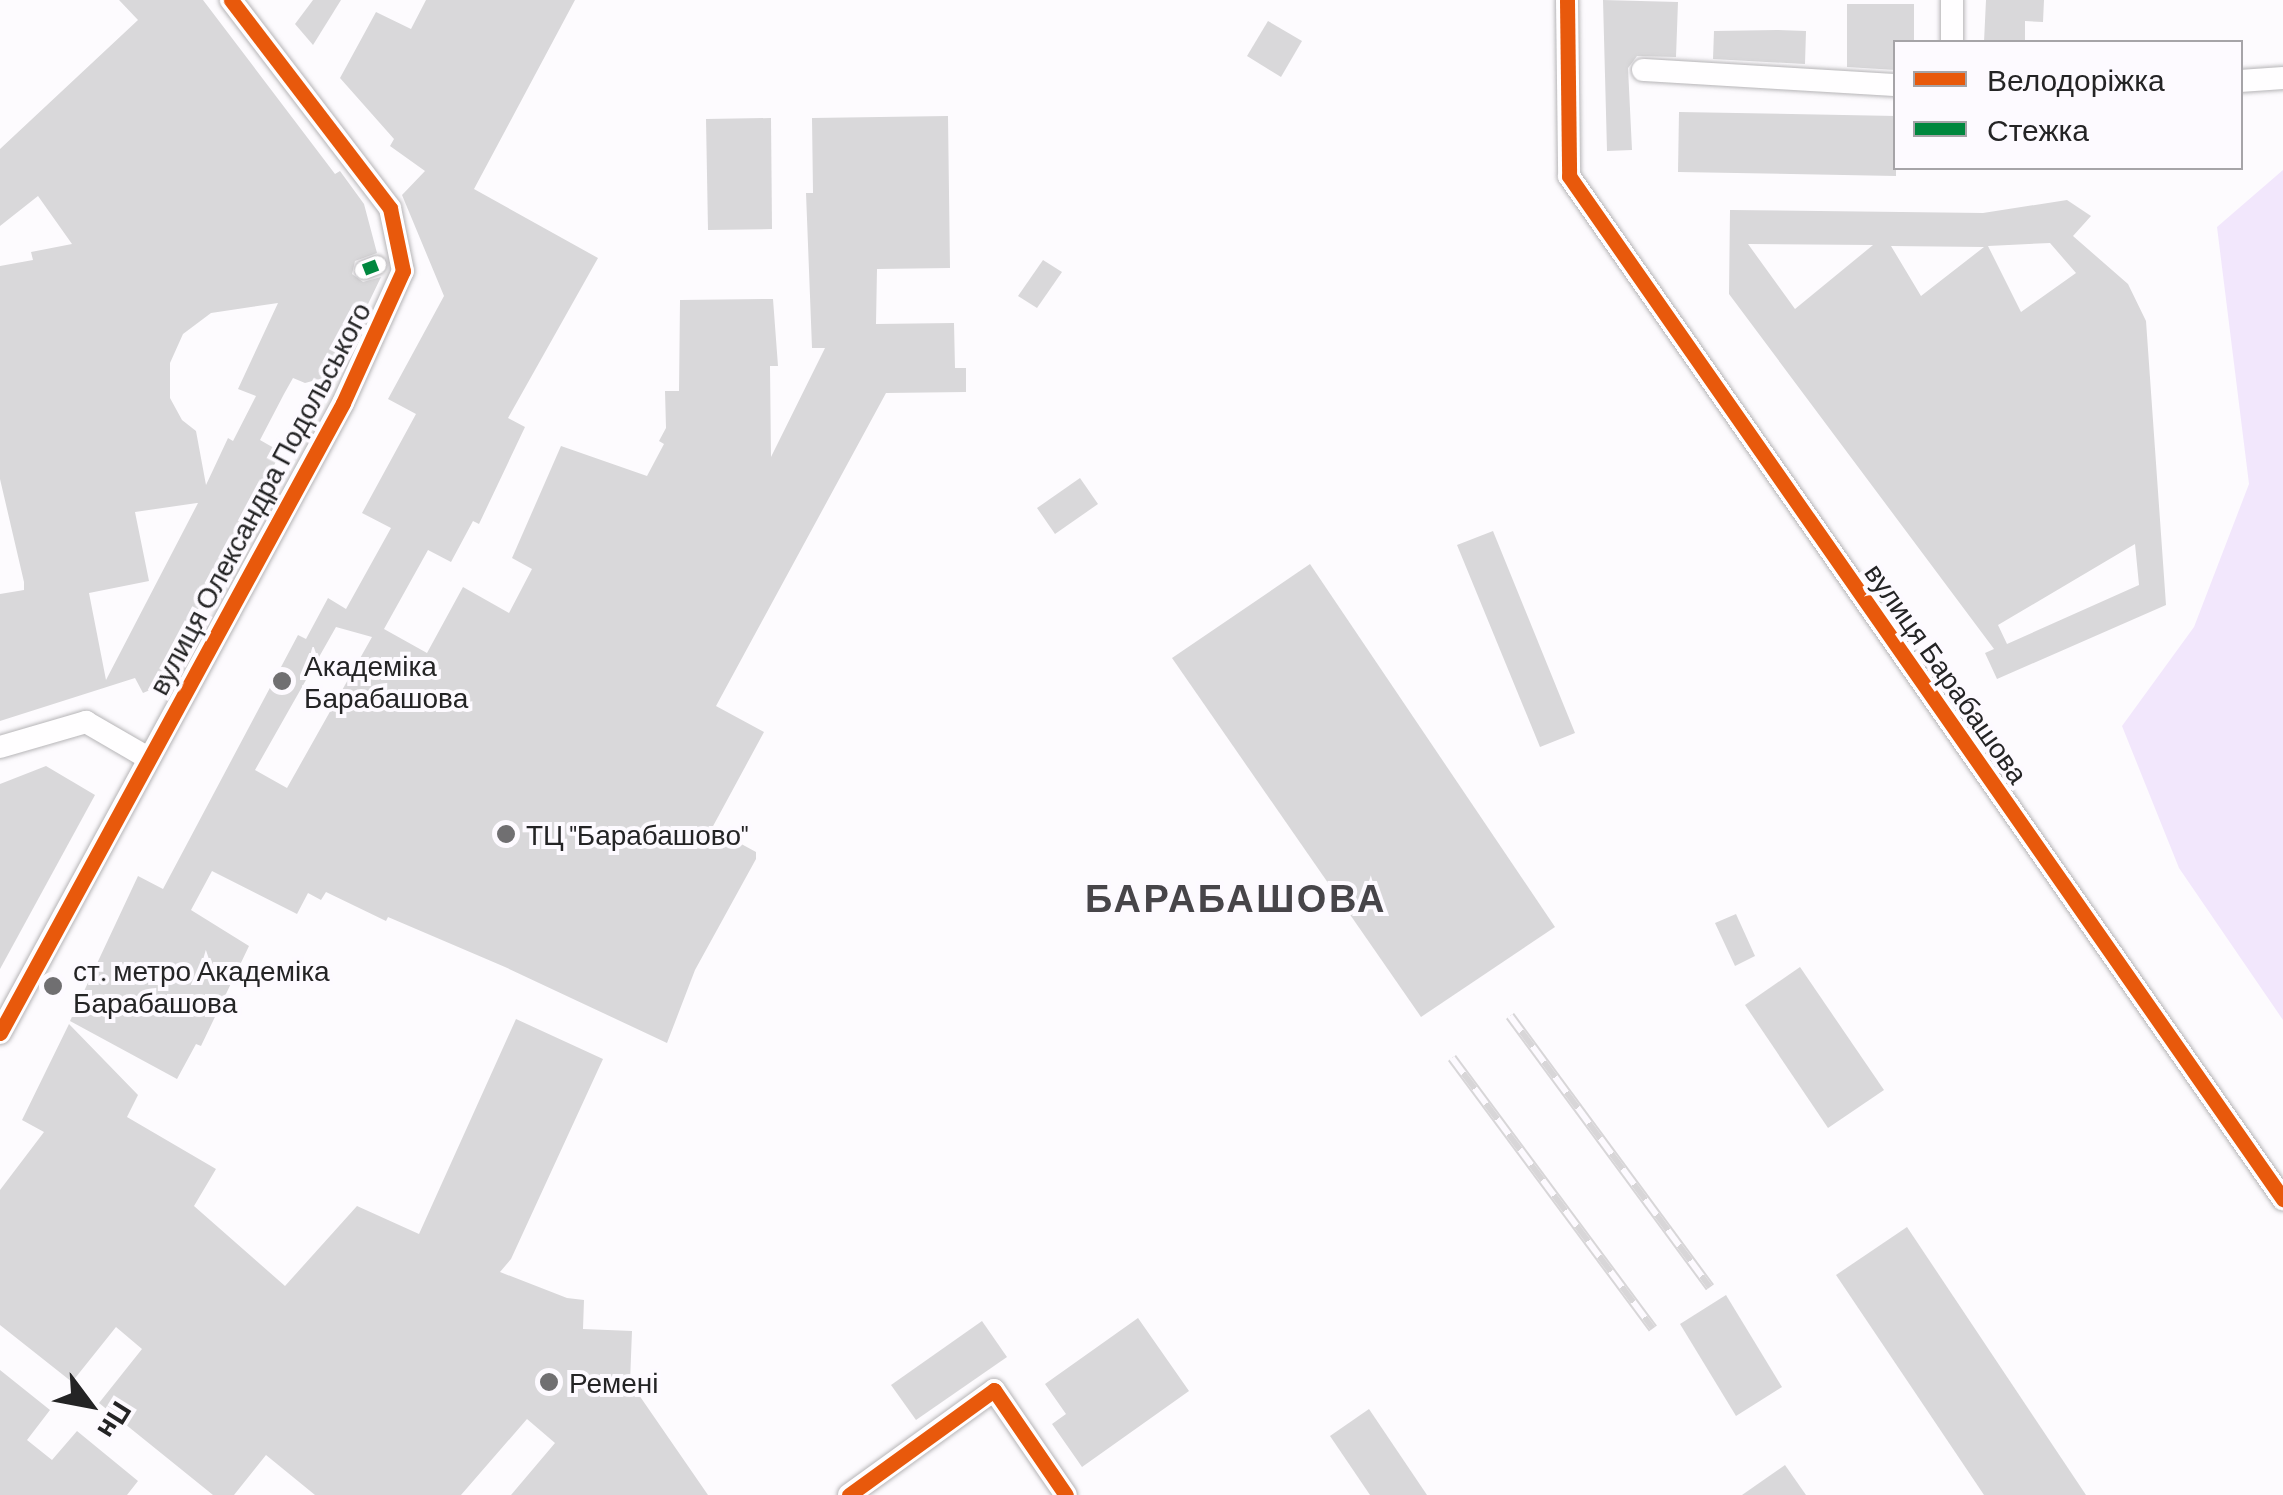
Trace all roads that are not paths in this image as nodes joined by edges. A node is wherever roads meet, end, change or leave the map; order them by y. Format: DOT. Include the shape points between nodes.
graph roads {
  1 [pos="231,0"];
  2 [pos="1567,0"];
  3 [pos="1952,0"];
  4 [pos="1952,40"];
  5 [pos="1643,70"];
  6 [pos="2283,78"];
  7 [pos="2243,81"];
  8 [pos="1893,85"];
  9 [pos="0,747"];
  10 [pos="148,758"];
  11 [pos="0,1033"];
  12 [pos="2283,1198"];
  13 [pos="849,1495"];
  14 [pos="1066,1495"];
  1 -- 10 [label="street, вулиця Олександра Подольського" via="390,208 403,271 342,404"];
  2 -- 12 [label="street, вулиця Барабашова" via="1569,176"];
  3 -- 4 [label="street"];
  5 -- 8 [label="street"];
  6 -- 7 [label="street"];
  9 -- 10 [label="street" via="86,722"];
  10 -- 11 [label="street, вулиця Олександра Подольського"];
  13 -- 14 [label="street" via="994,1390"];
}
